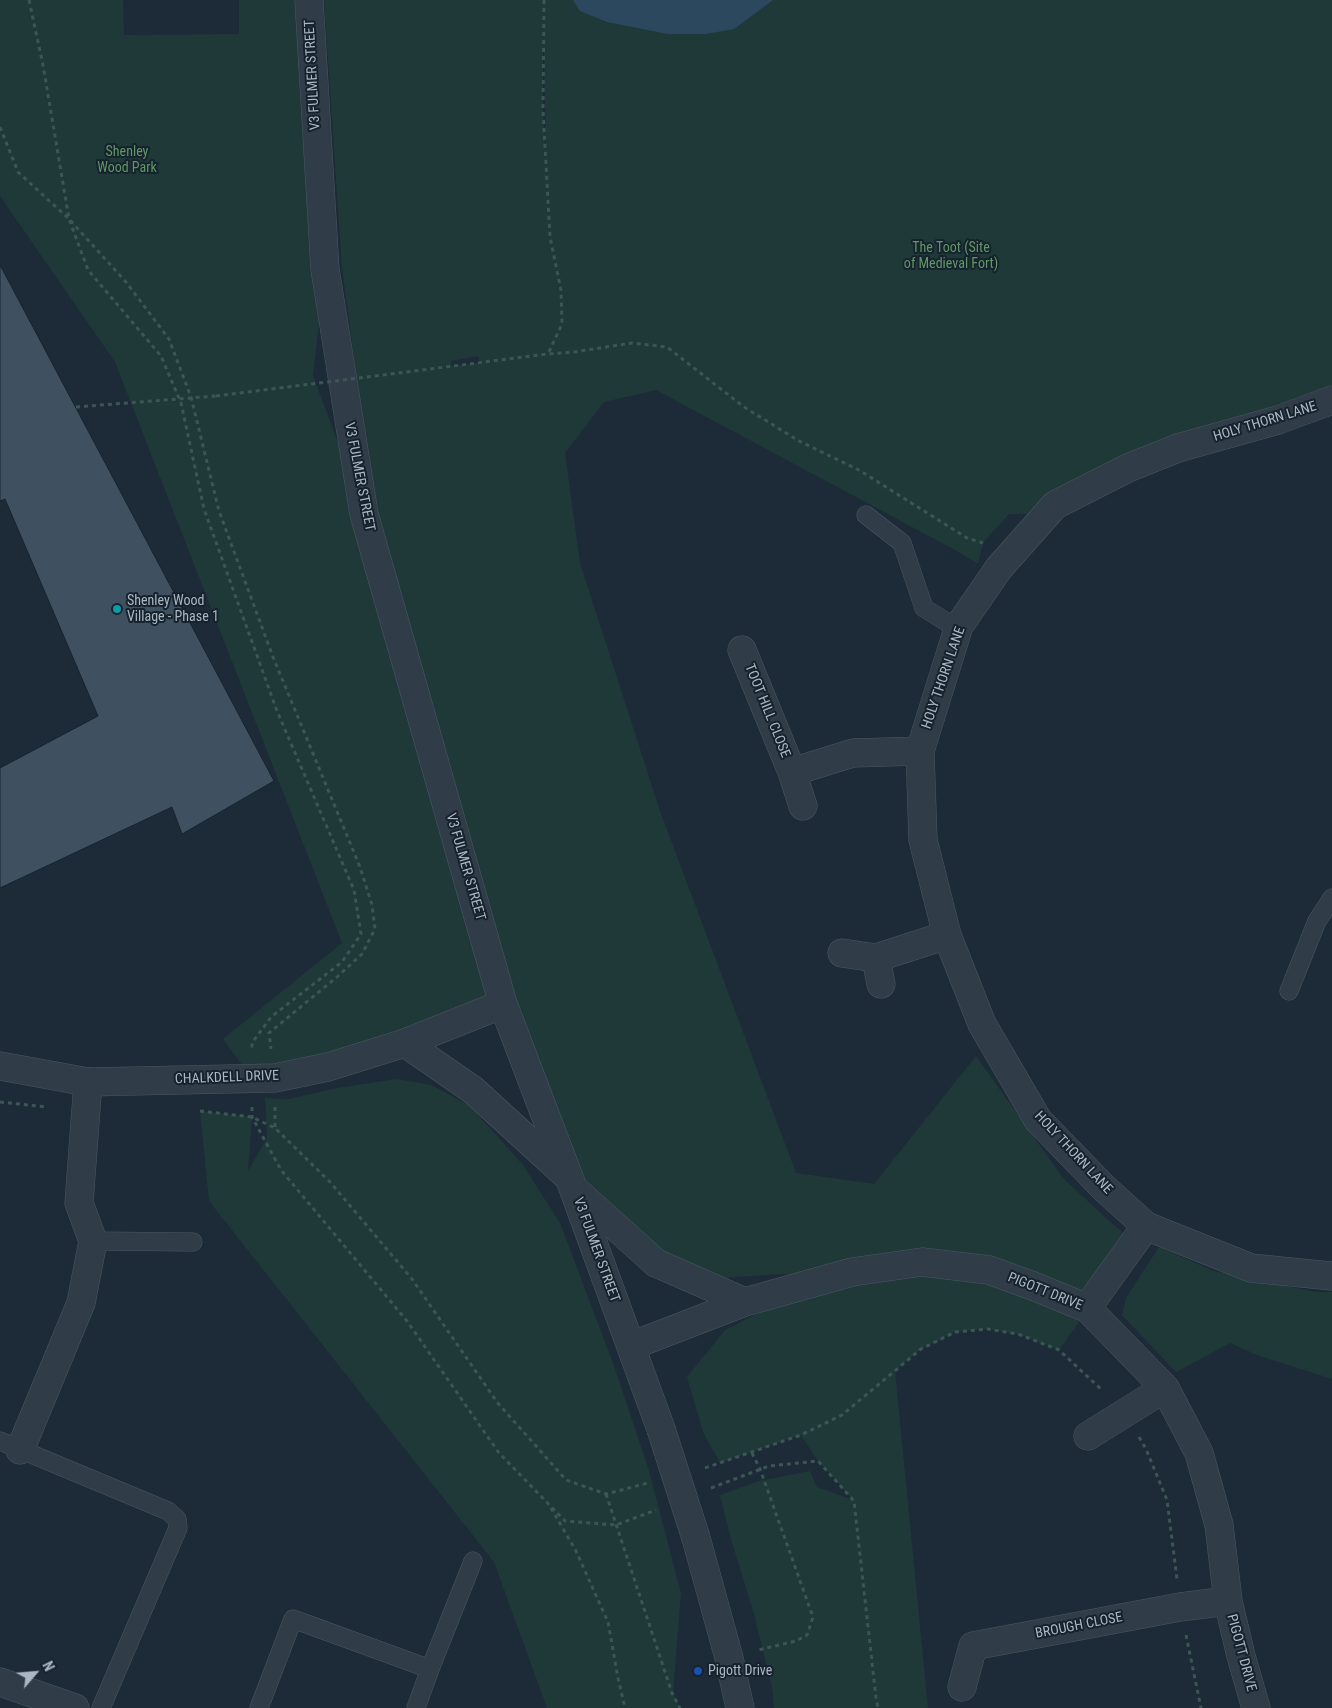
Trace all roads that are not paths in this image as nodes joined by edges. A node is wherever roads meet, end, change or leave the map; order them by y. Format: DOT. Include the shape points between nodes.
graph roads {
  1 [pos="309,0"];
  2 [pos="1332,400"];
  3 [pos="866,515"];
  4 [pos="959,626"];
  5 [pos="742,650"];
  6 [pos="920,750"];
  7 [pos="792,772"];
  8 [pos="803,806"];
  9 [pos="1332,898"];
  10 [pos="948,936"];
  11 [pos="842,953"];
  12 [pos="1289,991"];
  13 [pos="503,1004"];
  14 [pos="405,1043"];
  15 [pos="0,1066"];
  16 [pos="88,1082"];
  17 [pos="571,1184"];
  18 [pos="1146,1226"];
  19 [pos="93,1241"];
  20 [pos="193,1242"];
  21 [pos="1332,1276"];
  22 [pos="745,1302"];
  23 [pos="1087,1308"];
  24 [pos="631,1346"];
  25 [pos="1165,1388"];
  26 [pos="1088,1436"];
  27 [pos="10,1446"];
  28 [pos="473,1561"];
  29 [pos="1228,1601"];
  30 [pos="430,1669"];
  31 [pos="0,1682"];
  32 [pos="962,1687"];
  33 [pos="75,1708"];
  34 [pos="101,1708"];
  35 [pos="260,1708"];
  36 [pos="416,1708"];
  37 [pos="740,1708"];
  38 [pos="1256,1708"];
  1 -- 13 [label="street, V3 FULMER STREET" via="325,269 364,514"];
  2 -- 4 [label="street, HOLY THORN LANE" via="1278,420 1178,448 1128,468 1055,505 999,568"];
  3 -- 4 [label="lane" via="902,543 924,608"];
  4 -- 6 [label="street, HOLY THORN LANE"];
  5 -- 7 [label="street, TOOT HILL CLOSE"];
  6 -- 7 [label="street, TOOT HILL CLOSE" via="854,753"];
  6 -- 10 [label="street, HOLY THORN LANE" via="923,840"];
  7 -- 8 [label="street, TOOT HILL CLOSE"];
  9 -- 12 [label="lane" via="1317,921"];
  10 -- 11 [label="street" via="879,971"];
  10 -- 18 [label="street, HOLY THORN LANE" via="982,1024 1038,1120"];
  13 -- 14 [label="street, CHALKDELL DRIVE"];
  13 -- 17 [label="street, V3 FULMER STREET"];
  14 -- 16 [label="street, CHALKDELL DRIVE" via="328,1067 263,1078"];
  14 -- 17 [label="street" via="473,1090"];
  15 -- 16 [label="street, CHALKDELL DRIVE"];
  16 -- 19 [label="street" via="78,1203"];
  17 -- 22 [label="street" via="656,1263"];
  17 -- 24 [label="street, V3 FULMER STREET"];
  18 -- 21 [label="street, HOLY THORN LANE" via="1251,1268"];
  18 -- 23 [label="street"];
  19 -- 20 [label="lane"];
  19 -- 27 [label="street" via="81,1303"];
  22 -- 23 [label="street, PIGOTT DRIVE" via="852,1272 922,1262 989,1270"];
  22 -- 24 [label="street, PIGOTT DRIVE"];
  23 -- 25 [label="street, PIGOTT DRIVE"];
  24 -- 37 [label="street, V3 FULMER STREET, bridge" via="696,1538"];
  25 -- 26 [label="street"];
  25 -- 29 [label="street, PIGOTT DRIVE" via="1200,1453 1219,1525"];
  27 -- 34 [label="lane" via="168,1511 178,1519 178,1528"];
  28 -- 30 [label="lane"];
  29 -- 32 [label="street, BROUGH CLOSE" via="973,1646"];
  29 -- 38 [label="street, PIGOTT DRIVE"];
  30 -- 35 [label="lane" via="293,1619"];
  30 -- 36 [label="lane"];
  31 -- 33 [label="street"];
}
